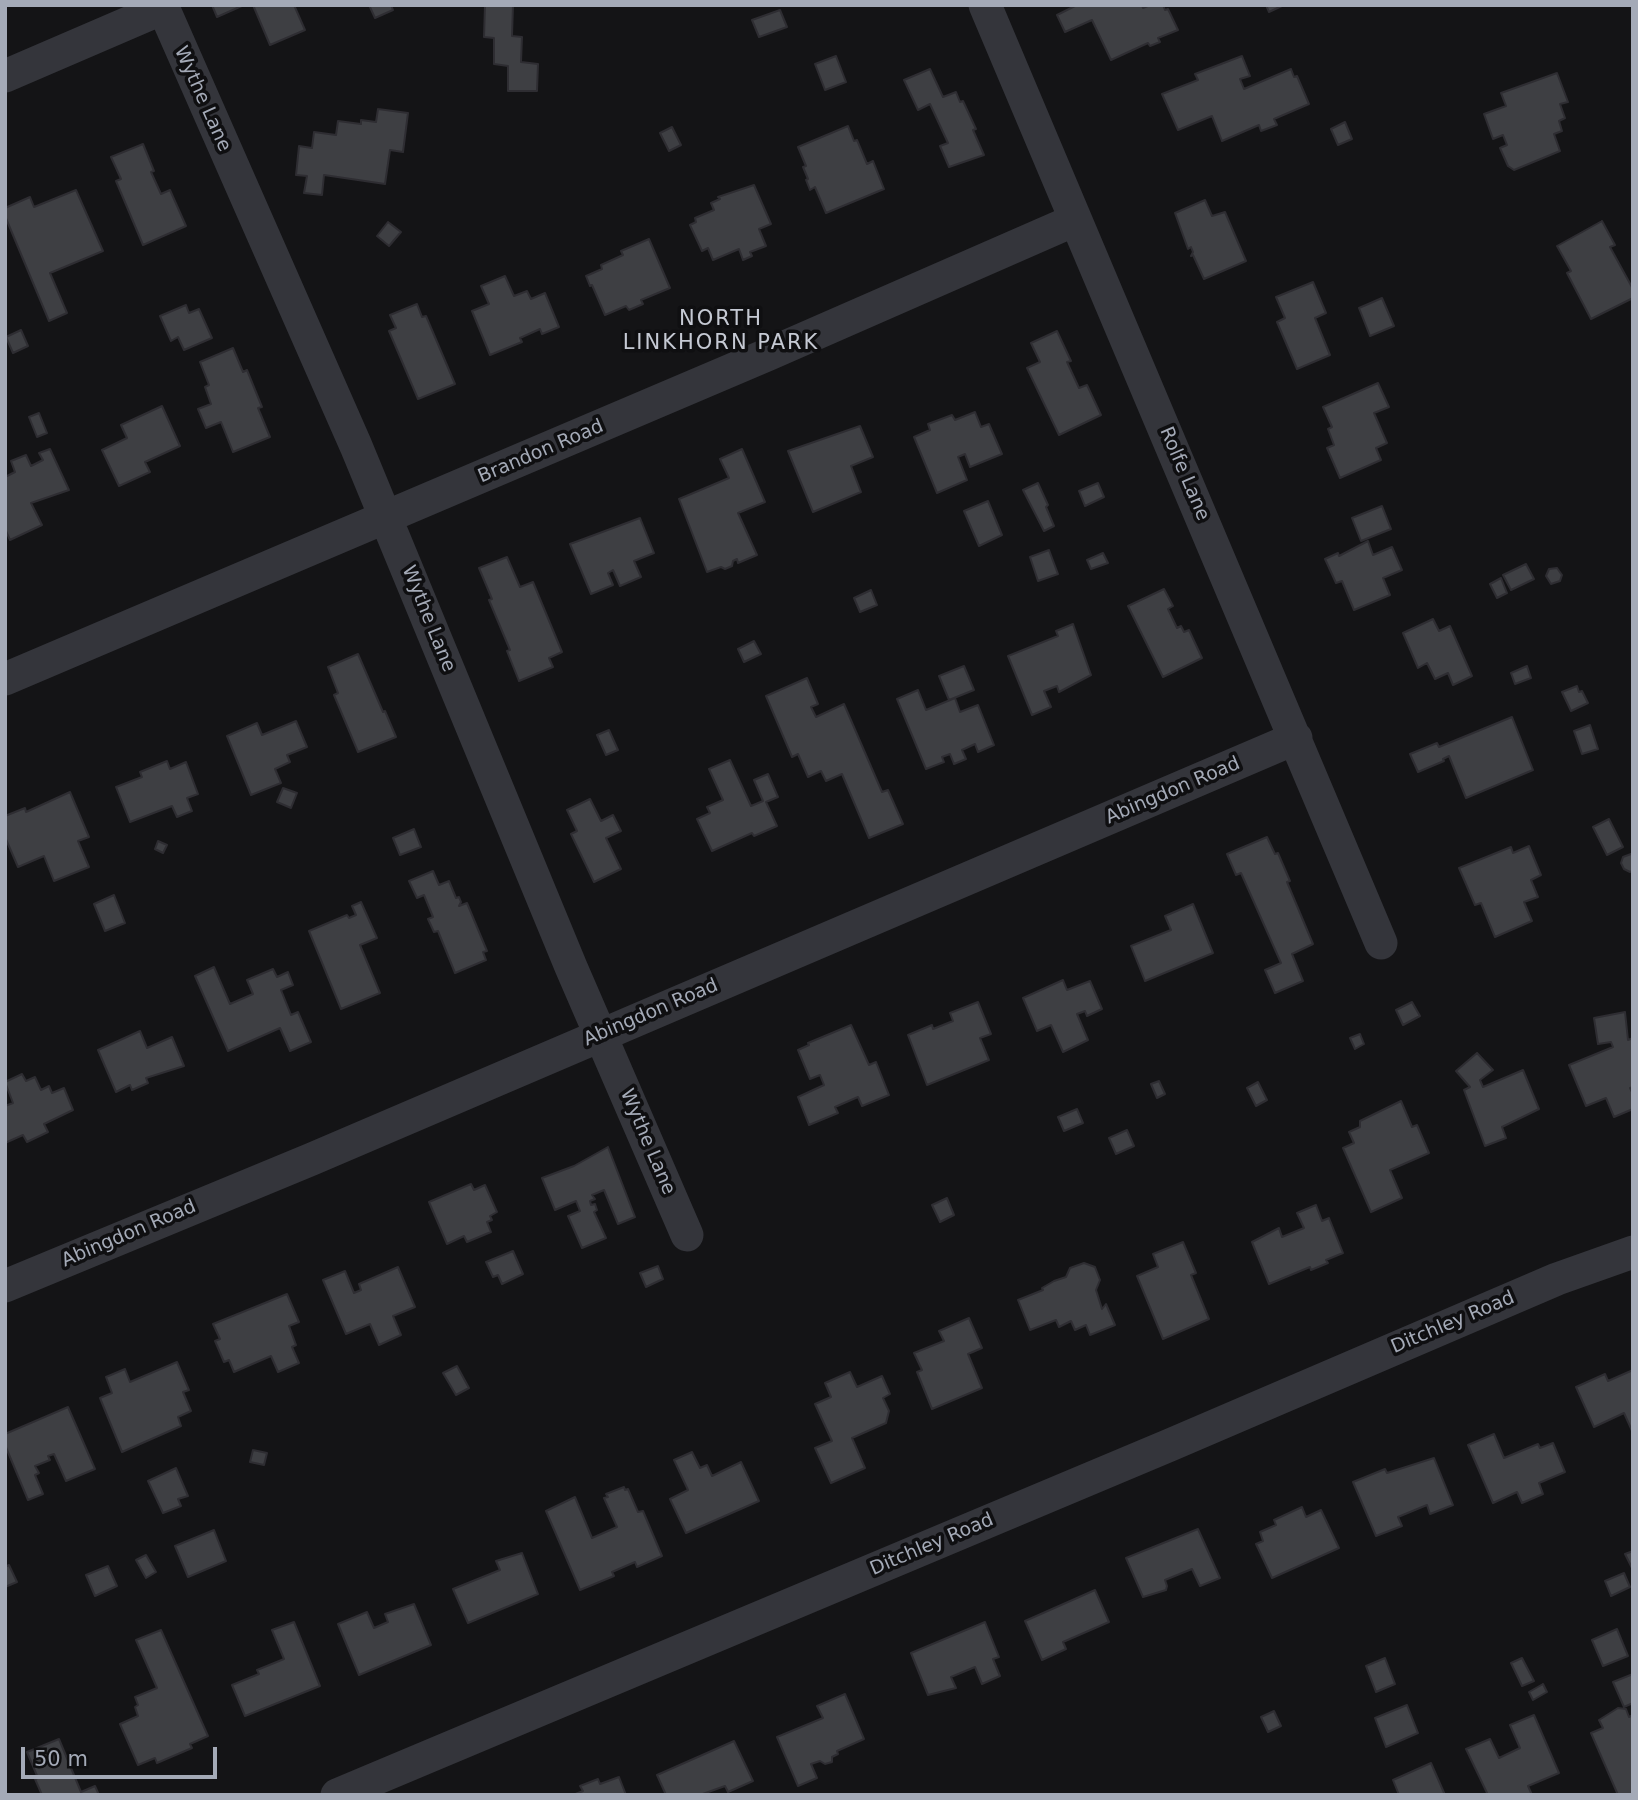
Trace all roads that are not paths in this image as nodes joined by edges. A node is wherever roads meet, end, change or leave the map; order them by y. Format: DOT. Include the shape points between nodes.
graph roads {
  1 [pos="985,5"];
  2 [pos="162,7"];
  3 [pos="5,76"];
  4 [pos="1075,220"];
  5 [pos="386,518"];
  6 [pos="5,679"];
  7 [pos="1296,738"];
  8 [pos="1381,943"];
  9 [pos="601,1035"];
  10 [pos="687,1235"];
  11 [pos="1633,1252"];
  12 [pos="5,1286"];
  13 [pos="337,1795"];
  1 -- 4 [label="street, Rolfe Lane"];
  2 -- 3 [label="street"];
  2 -- 5 [label="street, Wythe Lane"];
  4 -- 5 [label="street, Brandon Road"];
  4 -- 7 [label="street, Rolfe Lane"];
  5 -- 6 [label="street, Brandon Road"];
  5 -- 9 [label="street, Wythe Lane"];
  7 -- 8 [label="street, Rolfe Lane"];
  7 -- 9 [label="street, Abingdon Road"];
  9 -- 10 [label="street, Wythe Lane"];
  9 -- 12 [label="street, Abingdon Road"];
  11 -- 13 [label="street, Ditchley Road" via="1525,1292"];
}
